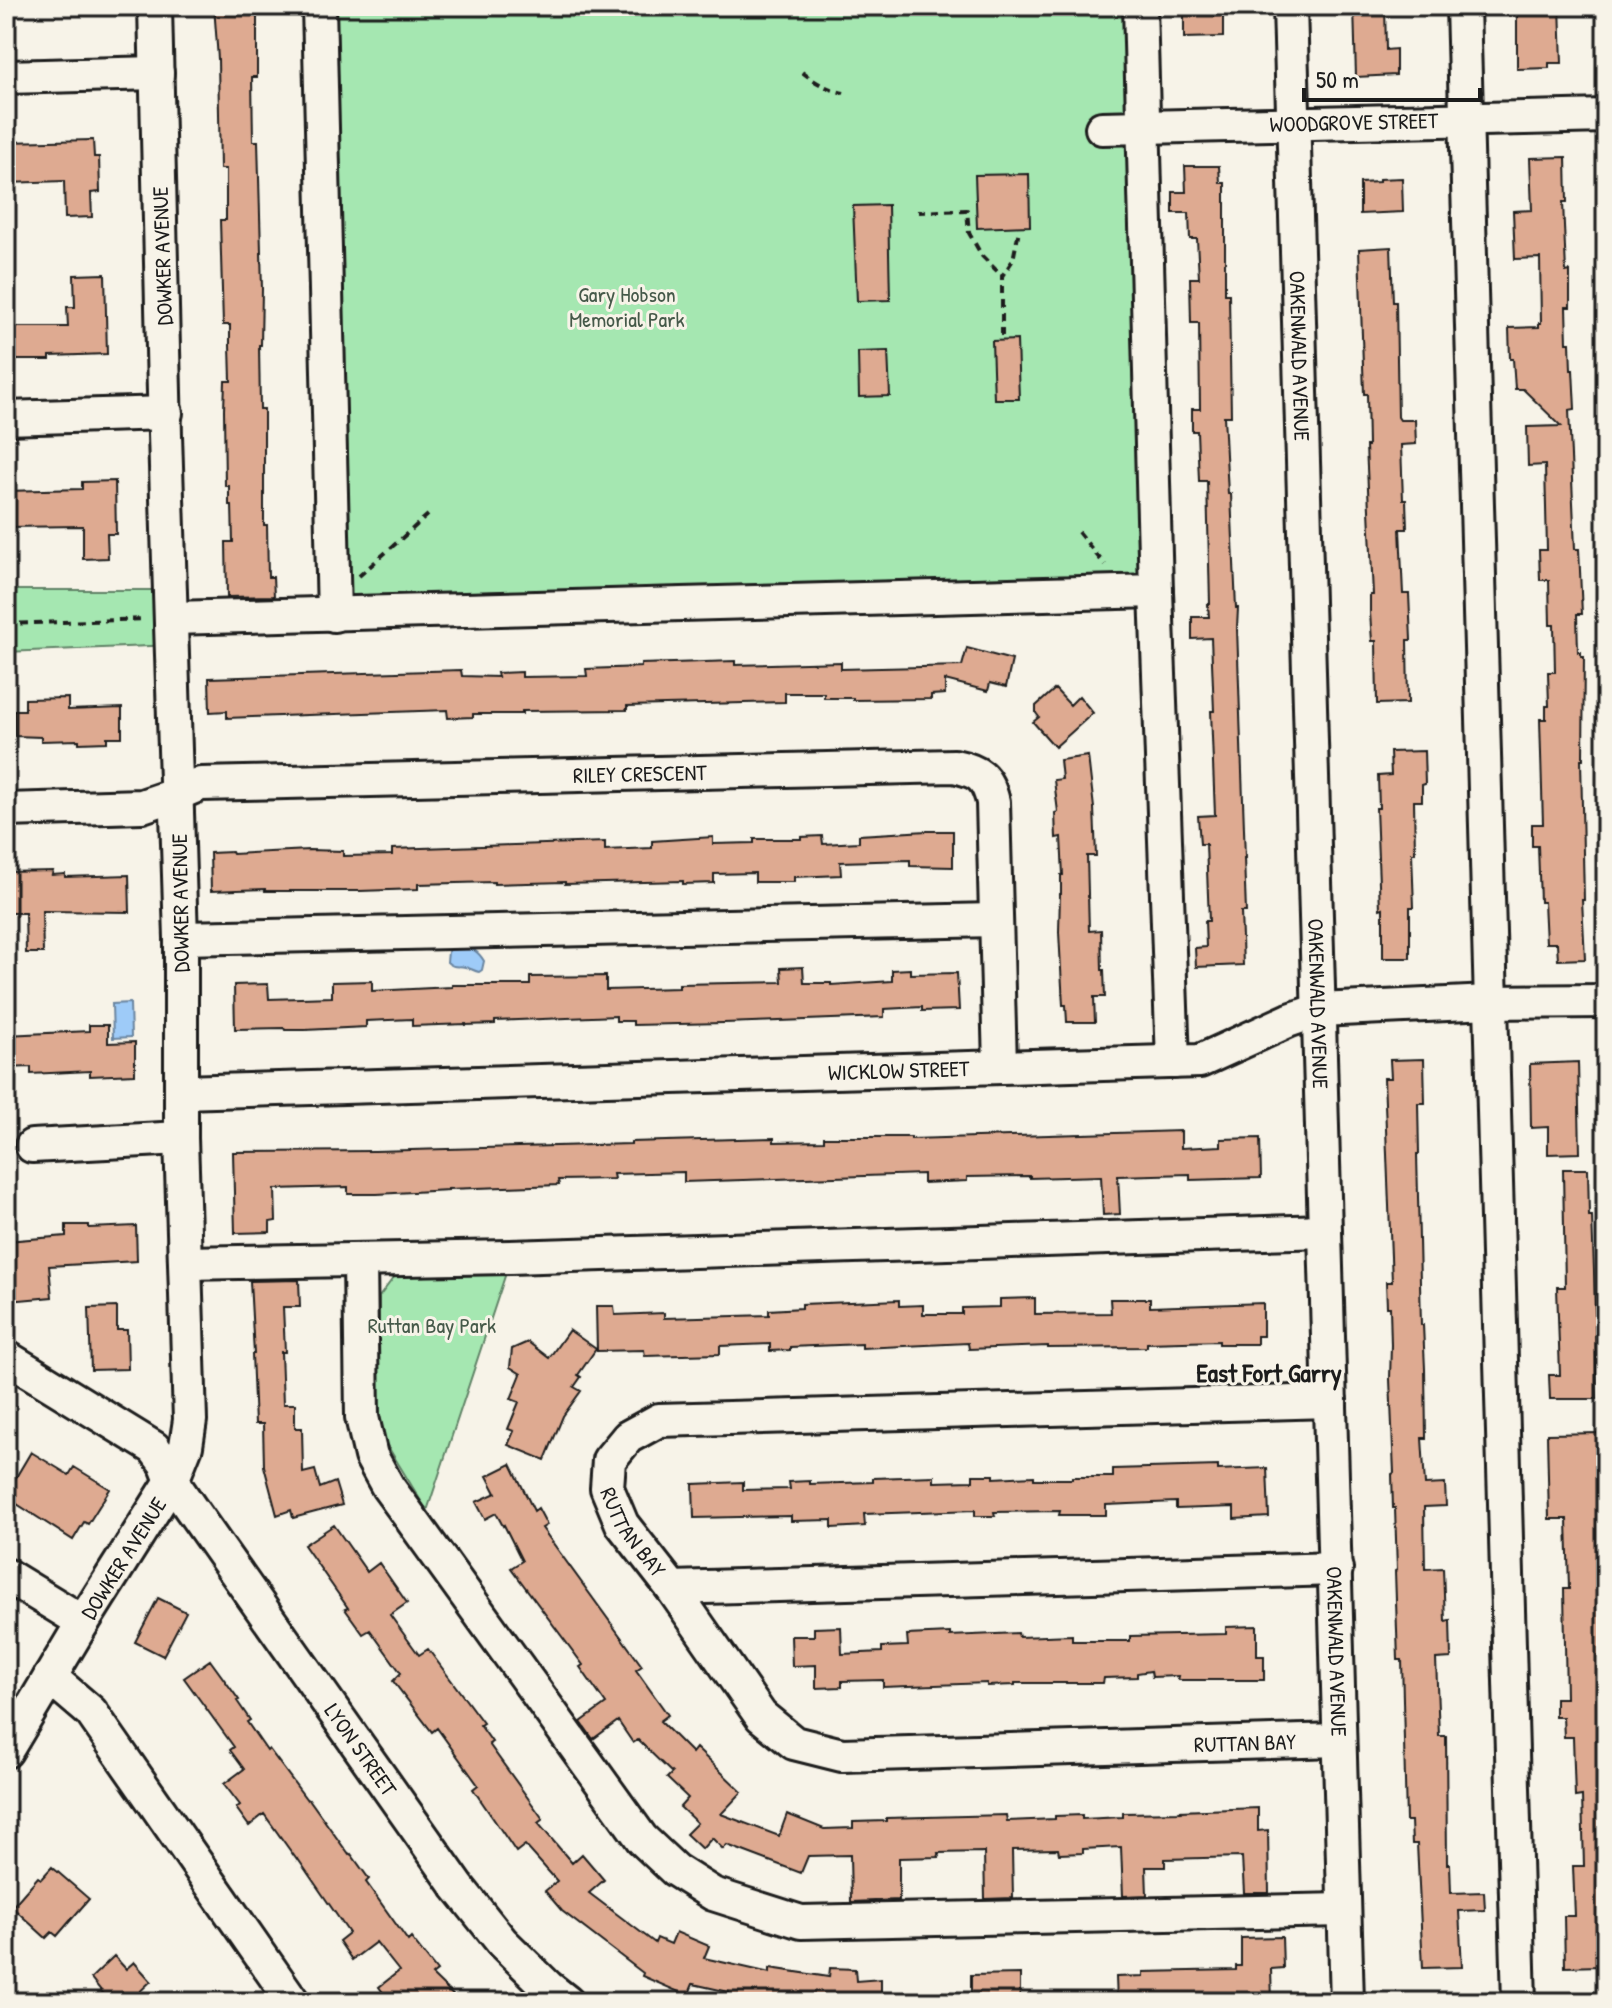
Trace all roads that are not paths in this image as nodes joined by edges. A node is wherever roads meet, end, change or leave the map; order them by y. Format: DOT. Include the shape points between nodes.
graph roads {
  1 [pos="155,6"];
  2 [pos="319,6"];
  3 [pos="1140,6"];
  4 [pos="1290,6"];
  5 [pos="1463,6"];
  6 [pos="157,73"];
  7 [pos="6,77"];
  8 [pos="1606,116"];
  9 [pos="1466,119"];
  10 [pos="1294,123"];
  11 [pos="1102,128"];
  12 [pos="1143,128"];
  13 [pos="166,413"];
  14 [pos="6,418"];
  15 [pos="1141,592"];
  16 [pos="333,607"];
  17 [pos="172,618"];
  18 [pos="177,794"];
  19 [pos="6,810"];
  20 [pos="995,920"];
  21 [pos="181,938"];
  22 [pos="1606,1001"];
  23 [pos="1490,1002"];
  24 [pos="1319,1010"];
  25 [pos="1173,1062"];
  26 [pos="1000,1066"];
  27 [pos="181,1092"];
  28 [pos="181,1138"];
  29 [pos="32,1146"];
  30 [pos="1325,1231"];
  31 [pos="360,1261"];
  32 [pos="186,1263"];
  33 [pos="6,1357"];
  34 [pos="1330,1401"];
  35 [pos="172,1481"];
  36 [pos="1336,1569"];
  37 [pos="6,1575"];
  38 [pos="672,1588"];
  39 [pos="83,1622"];
  40 [pos="50,1677"];
  41 [pos="1339,1740"];
  42 [pos="6,1751"];
  43 [pos="1344,1910"];
  44 [pos="293,2002"];
  45 [pos="567,2002"];
  46 [pos="1347,2002"];
  47 [pos="1519,2002"];
  1 -- 6 [label="street, DOWKER AVENUE"];
  2 -- 16 [label="street"];
  3 -- 12 [label="street"];
  4 -- 10 [label="street, OAKENWALD AVENUE"];
  5 -- 9 [label="street"];
  6 -- 7 [label="street"];
  6 -- 13 [label="street, DOWKER AVENUE"];
  8 -- 9 [label="street, WOODGROVE STREET"];
  9 -- 10 [label="street, WOODGROVE STREET"];
  9 -- 23 [label="street"];
  10 -- 12 [label="street, WOODGROVE STREET"];
  10 -- 24 [label="street, OAKENWALD AVENUE"];
  11 -- 12 [label="street, WOODGROVE STREET"];
  12 -- 15 [label="street"];
  13 -- 14 [label="street"];
  13 -- 17 [label="street, DOWKER AVENUE"];
  15 -- 16 [label="street"];
  15 -- 25 [label="street"];
  16 -- 17 [label="street"];
  17 -- 18 [label="street, DOWKER AVENUE"];
  18 -- 19 [label="street, RILEY CRESCENT" via="142,806"];
  18 -- 20 [label="street, RILEY CRESCENT" via="201,784 954,766 982,776 993,802"];
  18 -- 21 [label="street, DOWKER AVENUE"];
  20 -- 21 [label="street"];
  20 -- 26 [label="street, RILEY CRESCENT"];
  21 -- 27 [label="street, DOWKER AVENUE"];
  22 -- 23 [label="street, WICKLOW STREET"];
  23 -- 24 [label="street, WICKLOW STREET"];
  23 -- 47 [label="street"];
  24 -- 25 [label="street, WICKLOW STREET" via="1200,1061"];
  24 -- 30 [label="street, OAKENWALD AVENUE"];
  25 -- 26 [label="street, WICKLOW STREET"];
  26 -- 27 [label="street, WICKLOW STREET"];
  27 -- 28 [label="street, DOWKER AVENUE"];
  28 -- 29 [label="street"];
  28 -- 32 [label="street, DOWKER AVENUE"];
  30 -- 31 [label="street"];
  30 -- 34 [label="street, OAKENWALD AVENUE"];
  31 -- 32 [label="street"];
  31 -- 43 [label="street" via="362,1417 371,1456 388,1487 642,1839 675,1870 713,1894 801,1922"];
  32 -- 35 [label="street, DOWKER AVENUE" via="190,1420"];
  33 -- 35 [label="street, LYON STREET" via="154,1448"];
  34 -- 36 [label="street, OAKENWALD AVENUE"];
  34 -- 38 [label="street, RUTTAN BAY" via="659,1420 628,1437 609,1460 607,1488 622,1524"];
  35 -- 39 [label="street, DOWKER AVENUE"];
  35 -- 45 [label="street, LYON STREET" via="458,1887 502,1942"];
  36 -- 38 [label="street"];
  36 -- 41 [label="street, OAKENWALD AVENUE"];
  37 -- 39 [label="street"];
  38 -- 41 [label="street, RUTTAN BAY" via="761,1716 794,1743 842,1755"];
  39 -- 40 [label="street, DOWKER AVENUE"];
  40 -- 42 [label="street, DOWKER AVENUE"];
  40 -- 44 [label="street" via="91,1712"];
  41 -- 43 [label="street, OAKENWALD AVENUE"];
  43 -- 46 [label="street, OAKENWALD AVENUE"];
}
